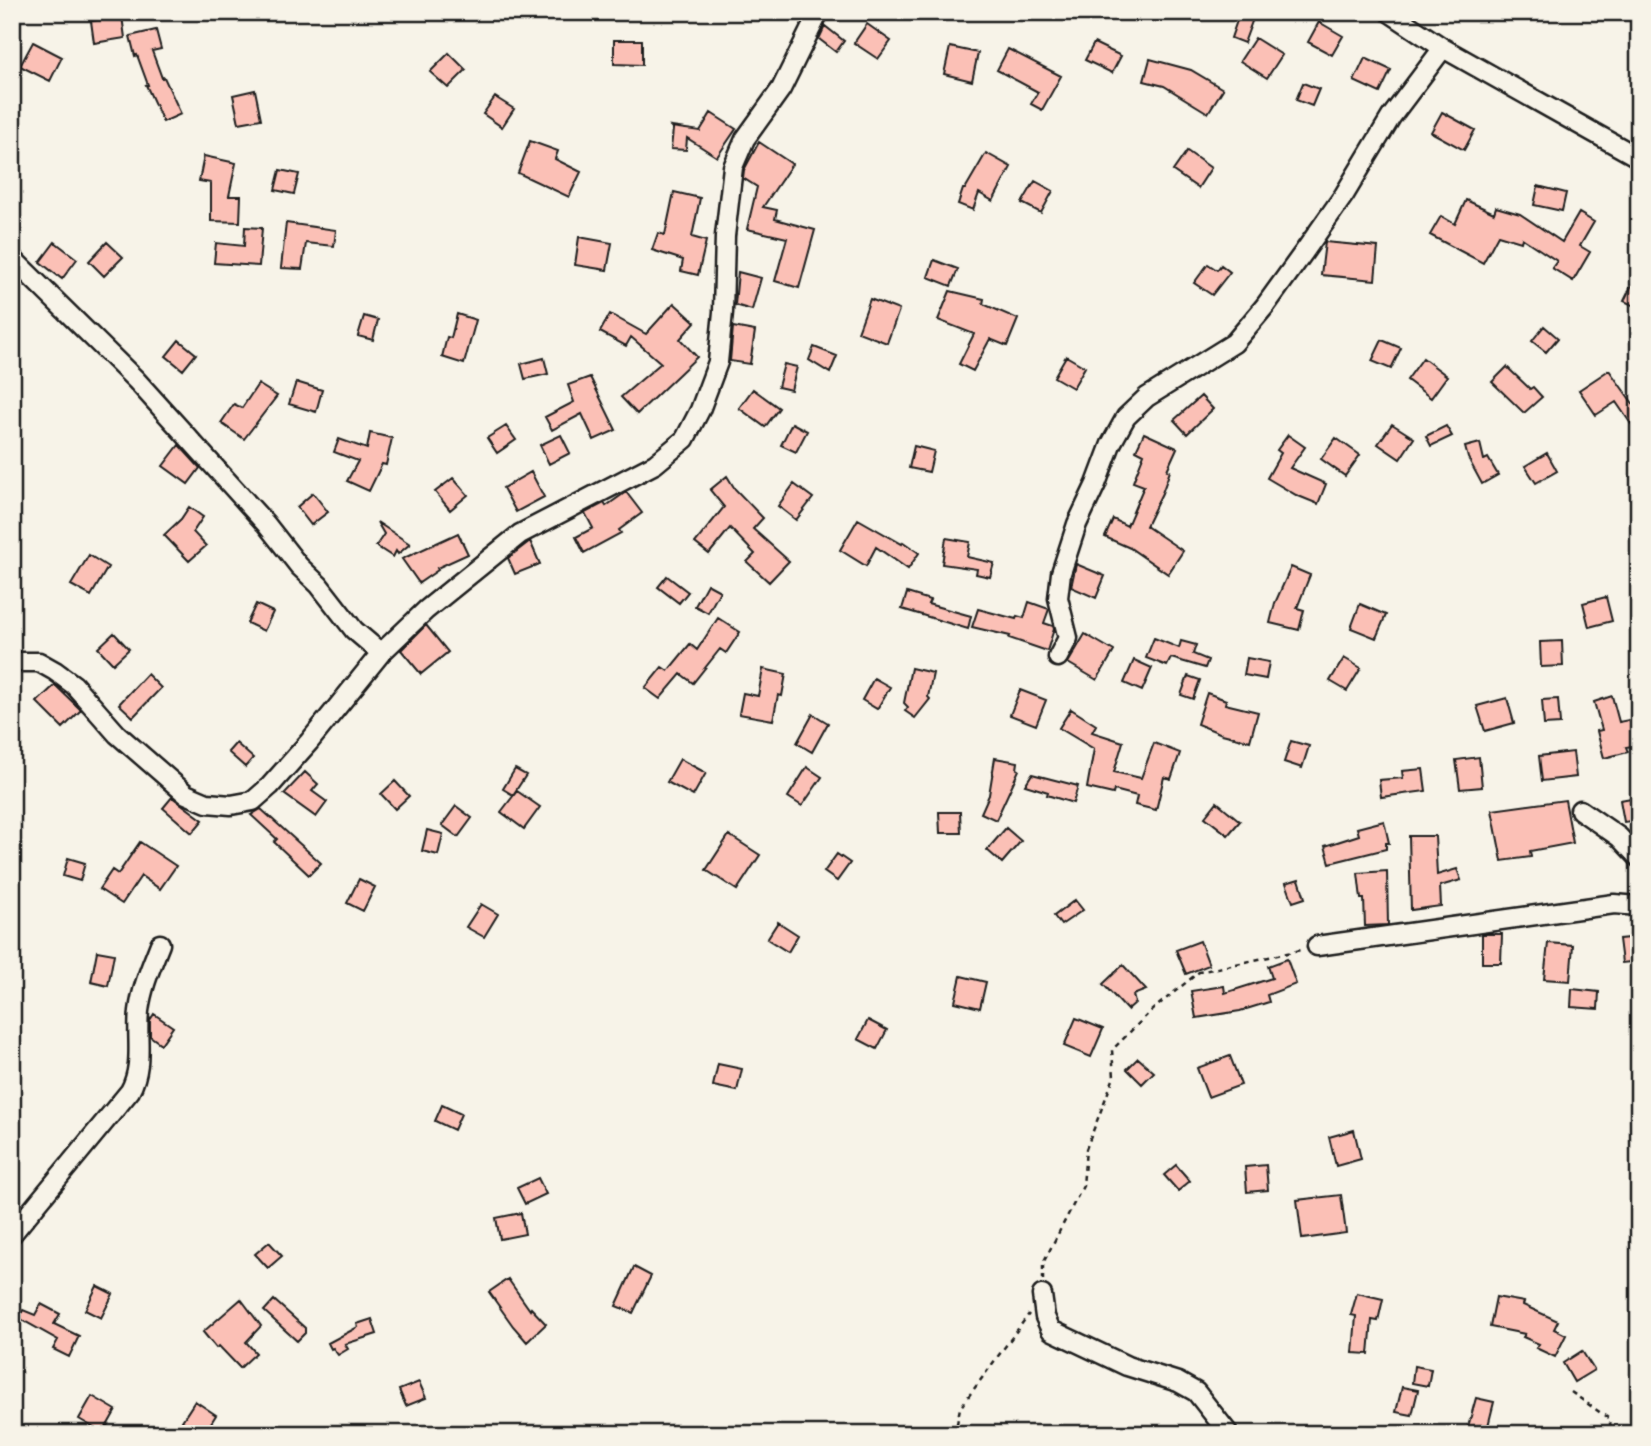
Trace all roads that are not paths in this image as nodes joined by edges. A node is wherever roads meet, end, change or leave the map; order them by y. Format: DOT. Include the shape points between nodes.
graph roads {
  1 [pos="819,12"];
  2 [pos="1389,12"];
  3 [pos="1443,48"];
  4 [pos="1639,158"];
  5 [pos="12,258"];
  6 [pos="382,653"];
  7 [pos="1058,656"];
  8 [pos="12,662"];
  9 [pos="1580,810"];
  10 [pos="1639,858"];
  11 [pos="1639,906"];
  12 [pos="160,944"];
  13 [pos="1317,946"];
  14 [pos="12,1234"];
  15 [pos="1042,1295"];
  16 [pos="1229,1434"];
  1 -- 6 [label="street" via="733,167 718,362 685,439 655,464 520,534 426,610"];
  2 -- 3 [label="street"];
  3 -- 4 [label="street"];
  3 -- 7 [label="street" via="1391,117 1344,195 1234,343 1147,397 1126,417 1077,524 1061,573 1058,598 1068,638"];
  5 -- 6 [label="street" via="136,380 354,630"];
  6 -- 8 [label="street" via="270,786 253,801 231,805 207,803 186,794 55,671 38,662"];
  9 -- 10 [label="street" via="1619,837"];
  11 -- 13 [label="street" via="1614,904"];
  12 -- 14 [label="street" via="142,986 136,1080"];
  15 -- 16 [label="street" via="1051,1330 1126,1366 1196,1392"];
}
